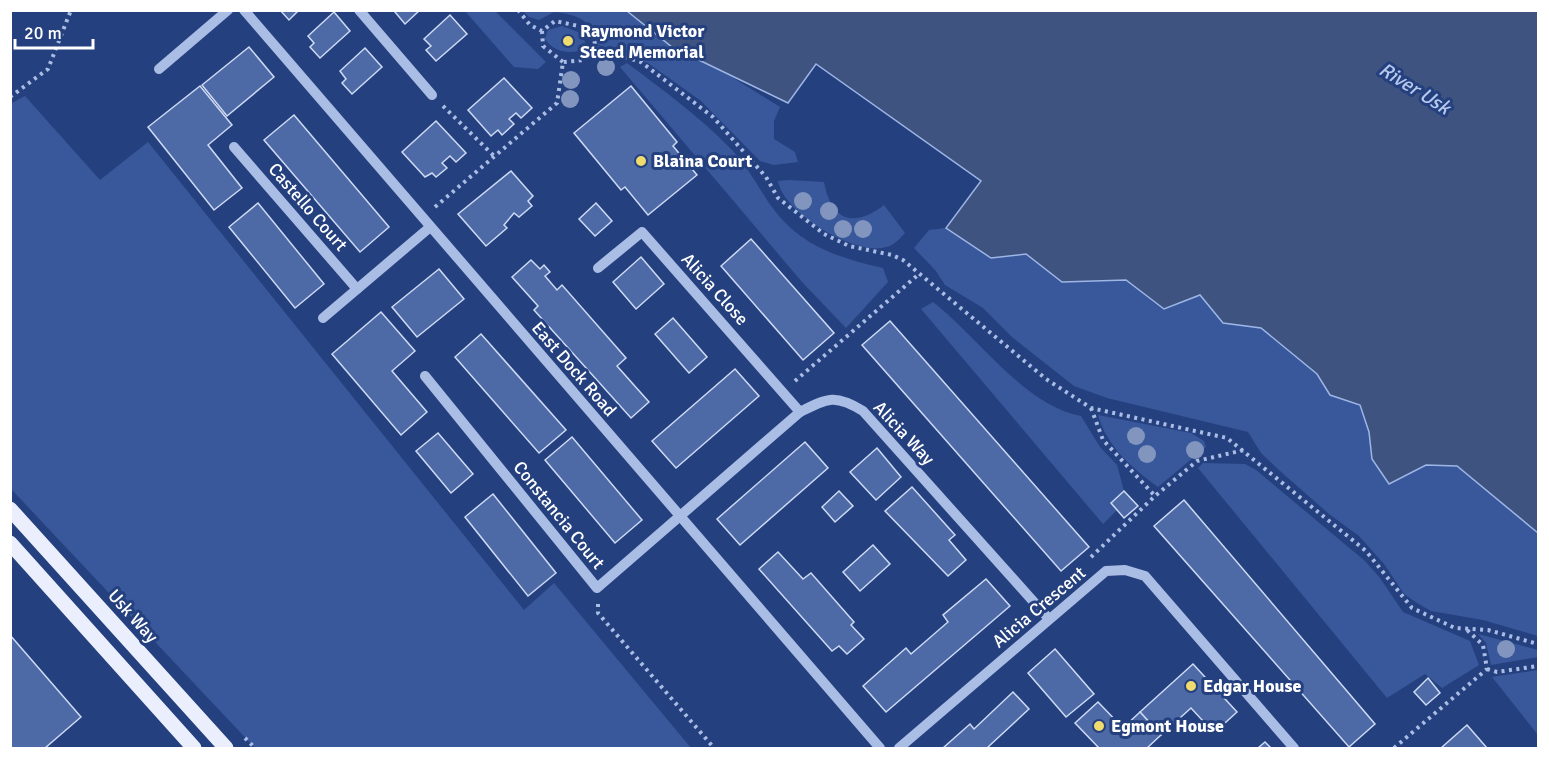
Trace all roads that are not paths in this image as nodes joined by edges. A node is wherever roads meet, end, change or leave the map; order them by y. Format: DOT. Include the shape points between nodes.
graph roads {
  1 [pos="228,10"];
  2 [pos="244,10"];
  3 [pos="359,10"];
  4 [pos="159,69"];
  5 [pos="432,94"];
  6 [pos="234,147"];
  7 [pos="429,228"];
  8 [pos="598,268"];
  9 [pos="357,289"];
  10 [pos="323,318"];
  11 [pos="426,376"];
  12 [pos="800,412"];
  13 [pos="10,509"];
  14 [pos="679,515"];
  15 [pos="10,543"];
  16 [pos="1048,619"];
  17 [pos="194,748"];
  18 [pos="226,748"];
  19 [pos="880,748"];
  20 [pos="899,748"];
  21 [pos="1294,748"];
  1 -- 4 [label="street"];
  2 -- 7 [label="street, East Dock Road"];
  3 -- 5 [label="street"];
  6 -- 9 [label="street, Castello Court"];
  7 -- 9 [label="street"];
  7 -- 14 [label="street, East Dock Road"];
  8 -- 12 [label="street, Alicia Close" via="642,232"];
  9 -- 10 [label="street"];
  11 -- 14 [label="street, Constancia Court" via="597,588"];
  12 -- 14 [label="street, Alicia Way"];
  12 -- 16 [label="street, Alicia Way" via="825,399 844,399 863,411"];
  13 -- 18 [label="main road, Usk Way"];
  14 -- 19 [label="street, East Dock Road"];
  15 -- 17 [label="main road"];
  16 -- 20 [label="street, Alicia Crescent"];
  16 -- 21 [label="street, Alicia Crescent" via="1106,571 1125,570 1145,576"];
}
